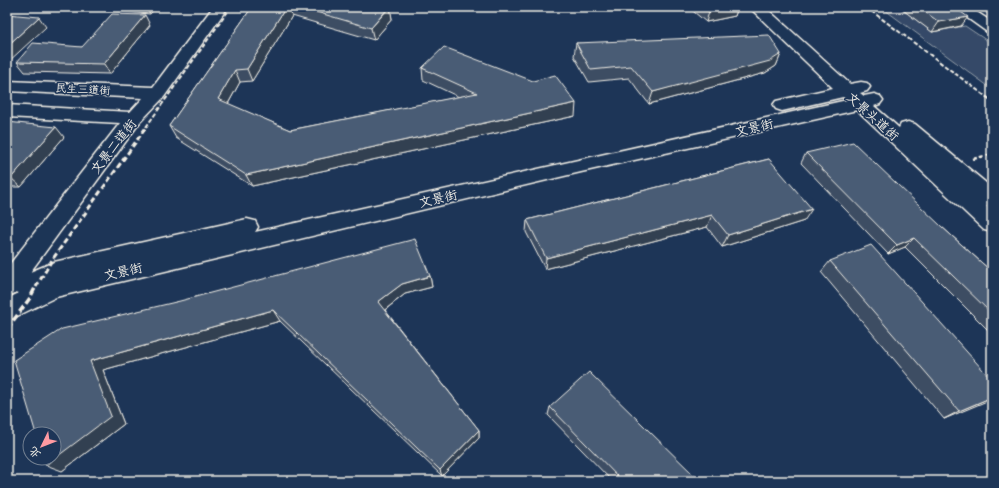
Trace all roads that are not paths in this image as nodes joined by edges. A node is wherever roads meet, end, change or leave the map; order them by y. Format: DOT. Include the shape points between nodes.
graph roads {
  1 [pos="221,7"];
  2 [pos="756,7"];
  3 [pos="770,7"];
  4 [pos="959,7"];
  5 [pos="988,7"];
  6 [pos="992,9"];
  7 [pos="992,29"];
  8 [pos="7,86"];
  9 [pos="158,93"];
  10 [pos="860,95"];
  11 [pos="7,111"];
  12 [pos="134,118"];
  13 [pos="992,200"];
  14 [pos="992,224"];
  15 [pos="7,286"];
  16 [pos="7,295"];
  17 [pos="7,311"];
  1 -- 9 [label="main road, 文景二道街"];
  2 -- 10 [label="main road, 文景头道街" via="825,70"];
  3 -- 10 [label="main road, 文景头道街"];
  4 -- 7 [label="main road"];
  5 -- 6 [label="main road"];
  8 -- 9 [label="main road, 民生三道街"];
  9 -- 12 [label="main road, 文景二道街"];
  10 -- 13 [label="main road, 文景头道街"];
  10 -- 14 [label="main road, 文景头道街"];
  10 -- 16 [label="main road, 文景街" via="54,271"];
  10 -- 17 [label="main road, 文景街" via="574,167 51,288"];
  11 -- 12 [label="main road"];
  12 -- 15 [label="main road, 文景二道街"];
}
